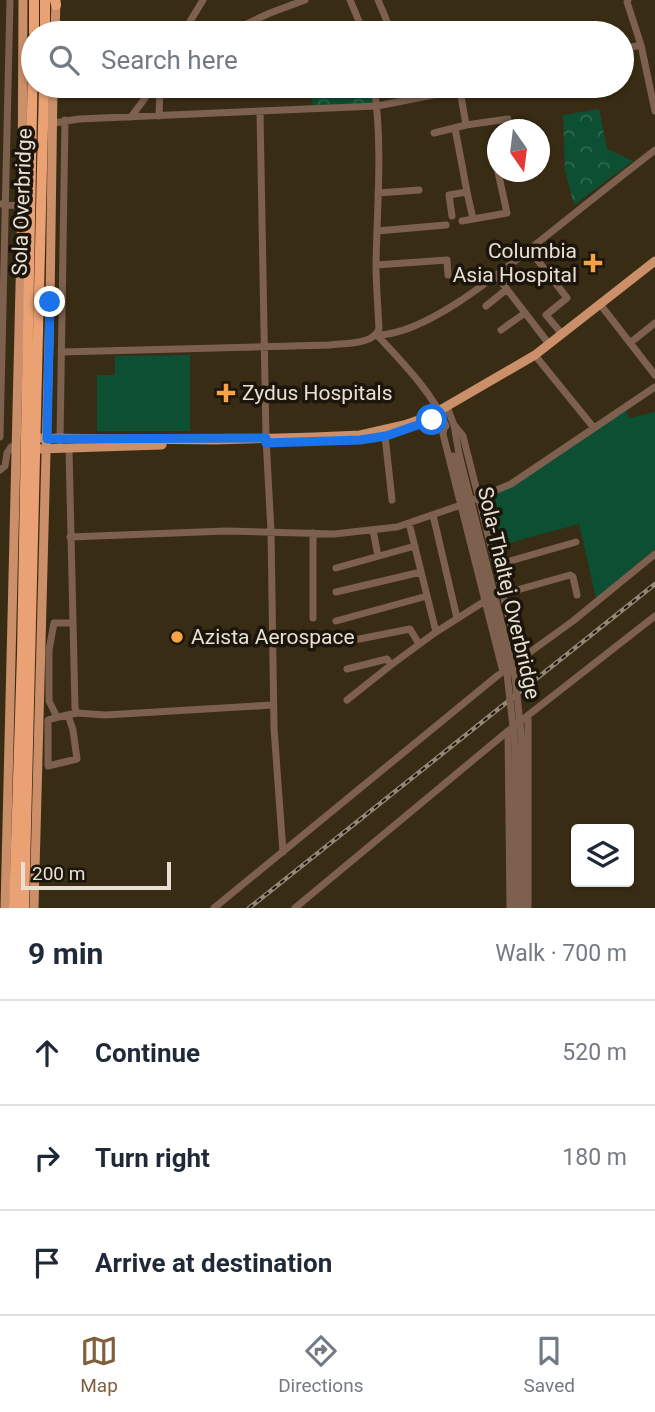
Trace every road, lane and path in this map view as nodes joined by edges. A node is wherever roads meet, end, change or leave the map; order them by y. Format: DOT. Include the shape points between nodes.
graph roads {
  1 [pos="23,0"];
  2 [pos="34,0"];
  3 [pos="203,0"];
  4 [pos="305,0"];
  5 [pos="350,0"];
  6 [pos="378,0"];
  7 [pos="628,0"];
  8 [pos="53,1"];
  9 [pos="9,4"];
  10 [pos="0,10"];
  11 [pos="23,21"];
  12 [pos="34,21"];
  13 [pos="48,21"];
  14 [pos="54,21"];
  15 [pos="190,21"];
  16 [pos="252,21"];
  17 [pos="359,21"];
  18 [pos="388,21"];
  19 [pos="633,21"];
  20 [pos="634,24"];
  21 [pos="641,45"];
  22 [pos="634,47"];
  23 [pos="652,79"];
  24 [pos="22,98"];
  25 [pos="32,98"];
  26 [pos="44,98"];
  27 [pos="53,98"];
  28 [pos="144,98"];
  29 [pos="160,98"];
  30 [pos="376,98"];
  31 [pos="418,98"];
  32 [pos="461,98"];
  33 [pos="377,106"];
  34 [pos="655,111"];
  35 [pos="260,112"];
  36 [pos="159,116"];
  37 [pos="131,117"];
  38 [pos="508,118"];
  39 [pos="65,120"];
  40 [pos="54,123"];
  41 [pos="466,125"];
  42 [pos="455,128"];
  43 [pos="433,133"];
  44 [pos="655,150"];
  45 [pos="501,182"];
  46 [pos="419,190"];
  47 [pos="467,191"];
  48 [pos="378,193"];
  49 [pos="3,202"];
  50 [pos="21,204"];
  51 [pos="452,216"];
  52 [pos="473,219"];
  53 [pos="461,221"];
  54 [pos="446,225"];
  55 [pos="3,230"];
  56 [pos="377,231"];
  57 [pos="529,249"];
  58 [pos="655,261"];
  59 [pos="376,265"];
  60 [pos="655,267"];
  61 [pos="448,275"];
  62 [pos="496,275"];
  63 [pos="507,289"];
  64 [pos="486,306"];
  65 [pos="603,308"];
  66 [pos="525,313"];
  67 [pos="655,323"];
  68 [pos="500,330"];
  69 [pos="562,334"];
  70 [pos="377,335"];
  71 [pos="630,343"];
  72 [pos="549,344"];
  73 [pos="266,346"];
  74 [pos="61,352"];
  75 [pos="538,359"];
  76 [pos="655,375"];
  77 [pos="655,387"];
  78 [pos="446,416"];
  79 [pos="594,429"];
  80 [pos="0,432"];
  81 [pos="16,435"];
  82 [pos="386,436"];
  83 [pos="0,437"];
  84 [pos="60,438"];
  85 [pos="47,439"];
  86 [pos="266,441"];
  87 [pos="16,446"];
  88 [pos="64,449"];
  89 [pos="45,450"];
  90 [pos="456,455"];
  91 [pos="0,470"];
  92 [pos="478,498"];
  93 [pos="392,500"];
  94 [pos="461,505"];
  95 [pos="433,515"];
  96 [pos="409,523"];
  97 [pos="373,530"];
  98 [pos="271,531"];
  99 [pos="313,533"];
  100 [pos="71,537"];
  101 [pos="576,542"];
  102 [pos="415,546"];
  103 [pos="377,551"];
  104 [pos="655,554"];
  105 [pos="496,565"];
  106 [pos="336,568"];
  107 [pos="421,572"];
  108 [pos="336,592"];
  109 [pos="503,594"];
  110 [pos="577,595"];
  111 [pos="427,596"];
  112 [pos="485,601"];
  113 [pos="655,616"];
  114 [pos="313,618"];
  115 [pos="457,618"];
  116 [pos="336,621"];
  117 [pos="54,623"];
  118 [pos="73,623"];
  119 [pos="436,632"];
  120 [pos="339,643"];
  121 [pos="419,644"];
  122 [pos="521,659"];
  123 [pos="391,665"];
  124 [pos="347,669"];
  125 [pos="503,672"];
  126 [pos="39,690"];
  127 [pos="347,699"];
  128 [pos="274,705"];
  129 [pos="72,714"];
  130 [pos="528,716"];
  131 [pos="57,717"];
  132 [pos="508,731"];
  133 [pos="283,852"];
  134 [pos="5,908"];
  135 [pos="14,908"];
  136 [pos="24,908"];
  137 [pos="34,908"];
  138 [pos="214,908"];
  139 [pos="295,908"];
  140 [pos="510,908"];
  141 [pos="516,908"];
  142 [pos="526,908"];
  1 -- 11 [label="main road"];
  2 -- 12 [label="highway"];
  3 -- 15 [label="street"];
  4 -- 16 [label="street"];
  5 -- 17 [label="street"];
  6 -- 18 [label="street"];
  7 -- 19 [label="street"];
  8 -- 13 [label="highway"];
  8 -- 14 [label="main road"];
  9 -- 10 [label="street"];
  9 -- 49 [label="street"];
  20 -- 21 [label="street"];
  21 -- 22 [label="street"];
  21 -- 23 [label="street"];
  23 -- 34 [label="street"];
  24 -- 50 [label="main road"];
  25 -- 135 [label="highway, Sola Overbridge, bridge"];
  26 -- 136 [label="highway, Sola Overbridge, bridge"];
  27 -- 40 [label="main road"];
  28 -- 37 [label="street"];
  29 -- 36 [label="street"];
  30 -- 33 [label="street"];
  31 -- 33 [label="street"];
  32 -- 41 [label="street"];
  33 -- 35 [label="street"];
  33 -- 48 [label="street"];
  35 -- 36 [label="street"];
  35 -- 73 [label="street"];
  36 -- 37 [label="street"];
  37 -- 39 [label="street"];
  38 -- 41 [label="street"];
  39 -- 40 [label="street"];
  39 -- 74 [label="street"];
  40 -- 85 [label="main road"];
  41 -- 42 [label="street"];
  42 -- 43 [label="street"];
  42 -- 47 [label="street"];
  44 -- 57 [label="street"];
  45 -- 52 [label="street" via="507,213"];
  46 -- 48 [label="street"];
  47 -- 51 [label="street" via="449,195"];
  47 -- 52 [label="street"];
  48 -- 56 [label="street"];
  49 -- 50 [label="street"];
  49 -- 55 [label="street"];
  50 -- 81 [label="main road"];
  52 -- 53 [label="street"];
  54 -- 56 [label="street"];
  55 -- 80 [label="street"];
  56 -- 59 [label="street"];
  57 -- 62 [label="street"];
  57 -- 69 [label="street" via="568,298 547,314"];
  58 -- 69 [label="main road"];
  59 -- 61 [label="street" via="447,260"];
  59 -- 70 [label="street"];
  60 -- 65 [label="main road"];
  62 -- 63 [label="street"];
  62 -- 70 [label="street" via="425,320"];
  63 -- 64 [label="street"];
  63 -- 66 [label="street"];
  65 -- 71 [label="street"];
  65 -- 75 [label="main road"];
  66 -- 68 [label="street"];
  66 -- 72 [label="street"];
  67 -- 71 [label="street"];
  69 -- 72 [label="main road"];
  70 -- 73 [label="street" via="330,345"];
  70 -- 78 [label="street"];
  71 -- 76 [label="street"];
  72 -- 78 [label="main road"];
  73 -- 74 [label="street"];
  73 -- 86 [label="street"];
  74 -- 84 [label="street"];
  75 -- 78 [label="main road"];
  75 -- 79 [label="street"];
  77 -- 79 [label="street"];
  78 -- 82 [label="main road"];
  78 -- 86 [label="main road" via="382,432"];
  78 -- 90 [label="street"];
  78 -- 92 [label="street" via="463,436"];
  78 -- 94 [label="street" via="443,434"];
  79 -- 92 [label="street" via="511,484"];
  80 -- 81 [label="street"];
  80 -- 83 [label="street"];
  81 -- 85 [label="main road"];
  81 -- 87 [label="main road"];
  82 -- 86 [label="main road"];
  82 -- 93 [label="street"];
  84 -- 85 [label="main road"];
  84 -- 86 [label="main road"];
  84 -- 88 [label="street"];
  85 -- 89 [label="main road"];
  86 -- 88 [label="main road"];
  86 -- 98 [label="street"];
  87 -- 89 [label="main road"];
  87 -- 91 [label="street" via="10,447"];
  87 -- 134 [label="main road"];
  88 -- 89 [label="main road"];
  88 -- 100 [label="street"];
  89 -- 126 [label="main road"];
  90 -- 141 [label="street, Sola-Thaltej Overbridge, bridge" via="506,664 515,744"];
  90 -- 142 [label="street, Sola-Thaltej Overbridge, bridge" via="515,677 522,742"];
  92 -- 94 [label="street"];
  92 -- 105 [label="street"];
  94 -- 95 [label="street"];
  94 -- 112 [label="street"];
  95 -- 96 [label="street"];
  95 -- 115 [label="street"];
  96 -- 97 [label="street"];
  96 -- 102 [label="street"];
  97 -- 99 [label="street"];
  97 -- 103 [label="street"];
  98 -- 99 [label="street"];
  98 -- 100 [label="street"];
  98 -- 128 [label="street"];
  99 -- 114 [label="street"];
  100 -- 118 [label="street"];
  101 -- 105 [label="street"];
  102 -- 106 [label="street"];
  102 -- 107 [label="street"];
  104 -- 122 [label="street"];
  105 -- 109 [label="street"];
  107 -- 108 [label="street"];
  107 -- 111 [label="street"];
  109 -- 110 [label="street" via="570,575"];
  109 -- 122 [label="street"];
  111 -- 116 [label="street"];
  111 -- 119 [label="street"];
  112 -- 115 [label="street"];
  112 -- 125 [label="street"];
  113 -- 130 [label="street"];
  115 -- 119 [label="street"];
  117 -- 118 [label="street"];
  117 -- 126 [label="street"];
  117 -- 131 [label="street" via="49,650 50,701"];
  118 -- 129 [label="street"];
  119 -- 121 [label="street"];
  120 -- 121 [label="street" via="410,629"];
  121 -- 123 [label="street"];
  122 -- 125 [label="street"];
  123 -- 124 [label="street" via="387,659"];
  123 -- 127 [label="street"];
  125 -- 133 [label="street"];
  126 -- 137 [label="main road"];
  128 -- 129 [label="street"];
  128 -- 133 [label="street"];
  129 -- 131 [label="street"];
  129 -- 131 [label="street" via="77,759 48,766 48,720"];
  130 -- 132 [label="street"];
  130 -- 142 [label="street"];
  132 -- 139 [label="street"];
  132 -- 140 [label="street"];
  133 -- 138 [label="street"];
}
